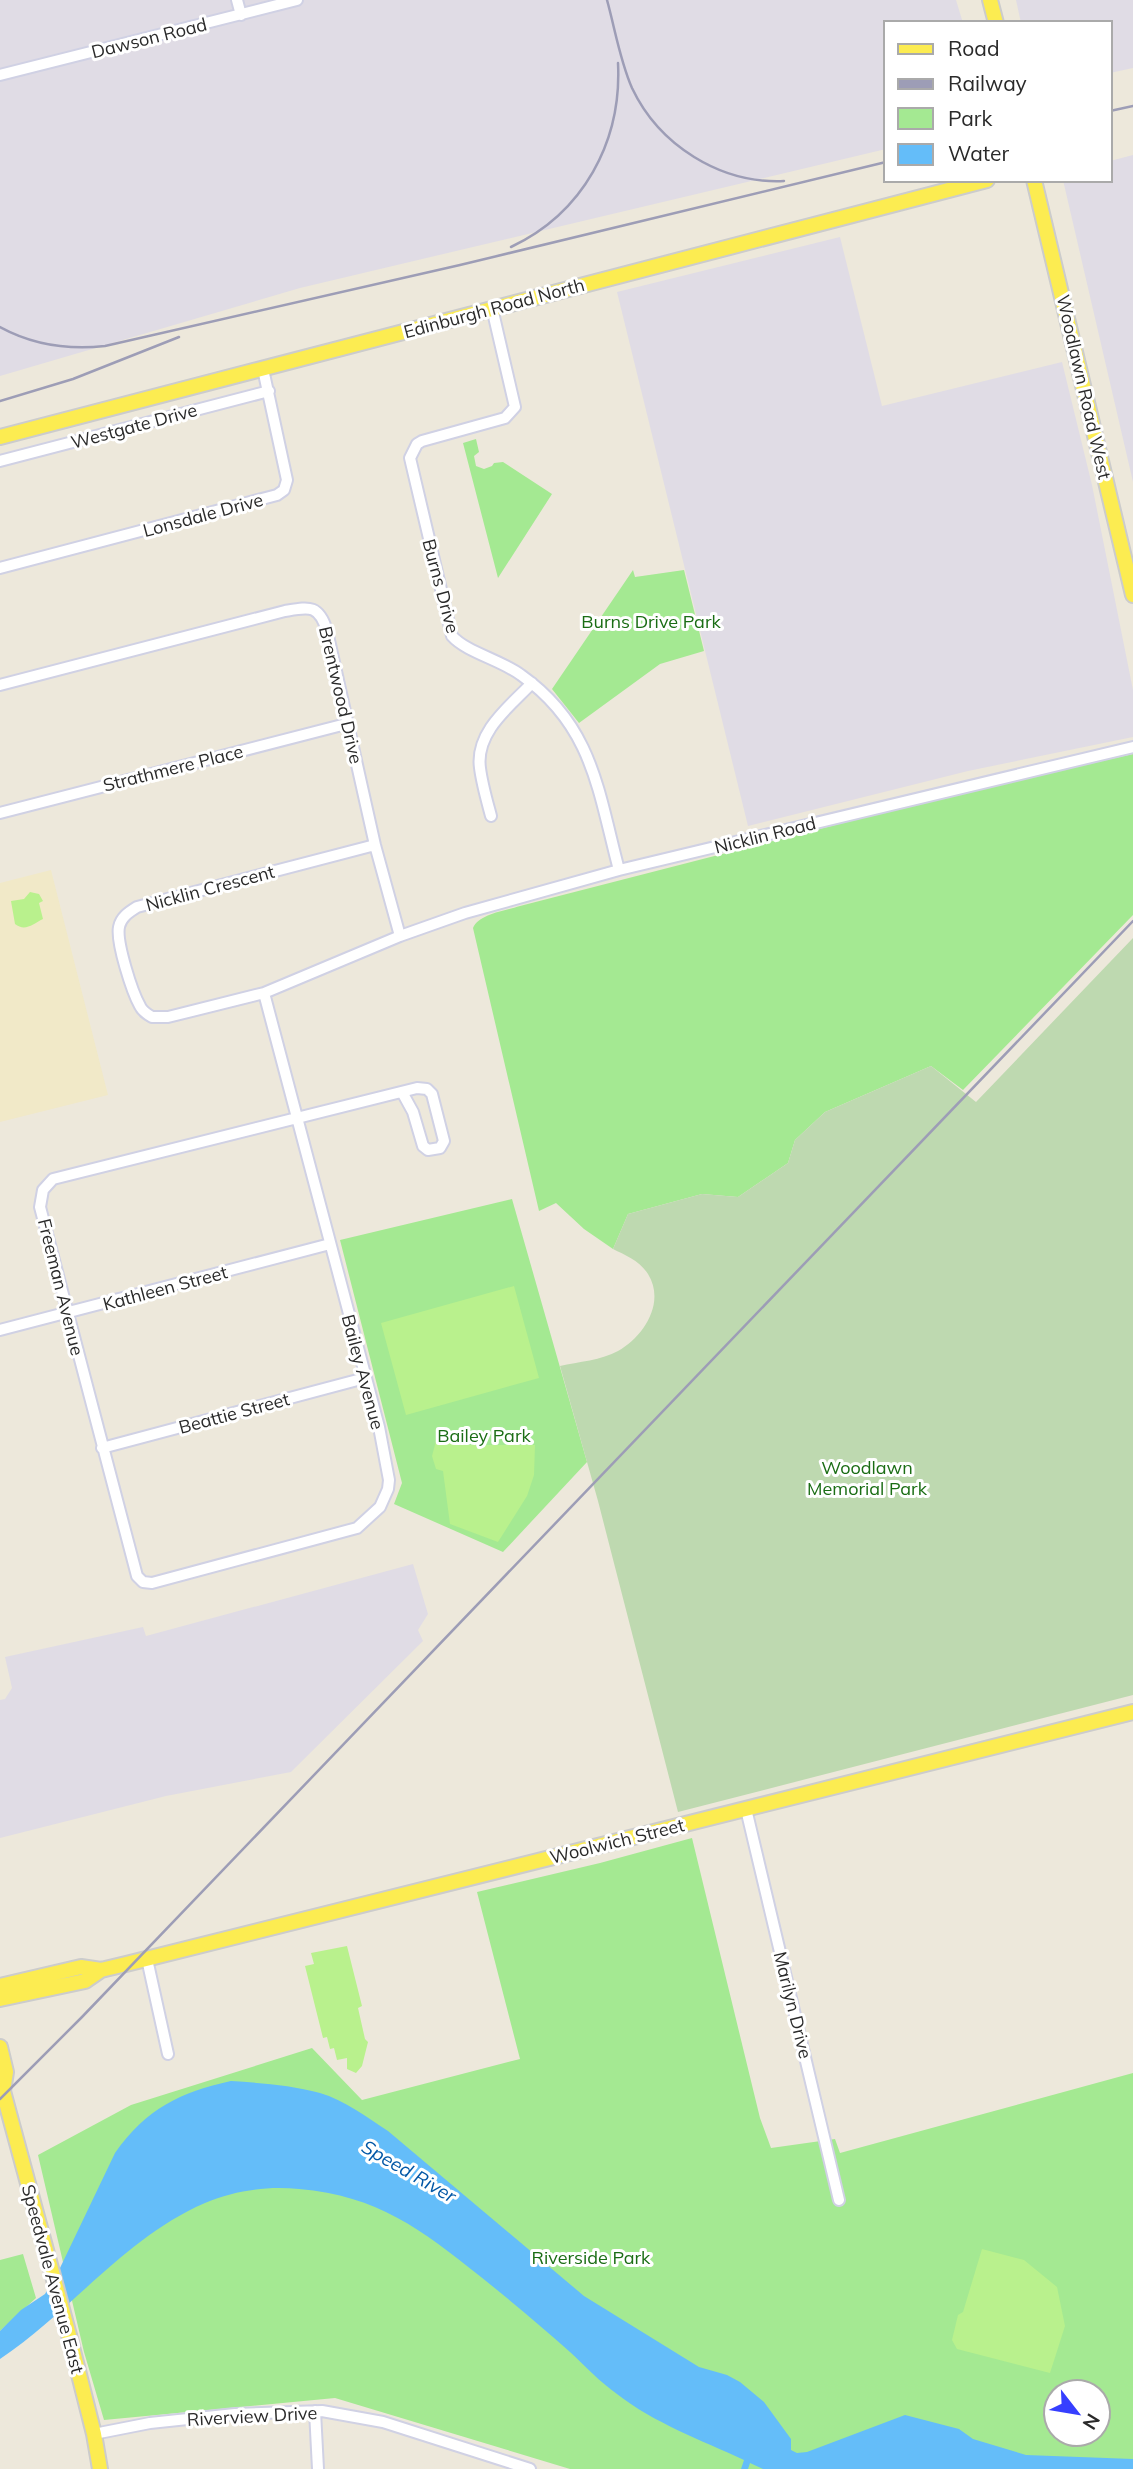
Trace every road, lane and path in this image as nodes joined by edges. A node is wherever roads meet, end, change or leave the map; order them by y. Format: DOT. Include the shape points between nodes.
graph roads {
  1 [pos="237,0"];
  2 [pos="297,0"];
  3 [pos="990,0"];
  4 [pos="261,4"];
  5 [pos="241,15"];
  6 [pos="995,21"];
  7 [pos="0,75"];
  8 [pos="979,182"];
  9 [pos="1034,182"];
  10 [pos="492,309"];
  11 [pos="263,369"];
  12 [pos="269,391"];
  13 [pos="0,437"];
  14 [pos="0,461"];
  15 [pos="0,568"];
  16 [pos="1133,595"];
  17 [pos="532,683"];
  18 [pos="0,685"];
  19 [pos="346,724"];
  20 [pos="1133,747"];
  21 [pos="0,813"];
  22 [pos="491,816"];
  23 [pos="375,845"];
  24 [pos="619,870"];
  25 [pos="400,936"];
  26 [pos="264,993"];
  27 [pos="402,1092"];
  28 [pos="298,1117"];
  29 [pos="330,1244"];
  30 [pos="67,1314"];
  31 [pos="0,1330"];
  32 [pos="365,1378"];
  33 [pos="102,1448"];
  34 [pos="143,1581"];
  35 [pos="1133,1712"];
  36 [pos="746,1809"];
  37 [pos="147,1959"];
  38 [pos="101,1970"];
  39 [pos="0,1986"];
  40 [pos="0,2000"];
  41 [pos="0,2047"];
  42 [pos="168,2054"];
  43 [pos="2,2088"];
  44 [pos="839,2200"];
  45 [pos="315,2411"];
  46 [pos="94,2434"];
  47 [pos="100,2469"];
  48 [pos="318,2469"];
  49 [pos="530,2469"];
  1 -- 5 [label="street"];
  2 -- 4 [label="street, Dawson Road"];
  3 -- 6 [label="main road"];
  4 -- 5 [label="street, Dawson Road"];
  5 -- 7 [label="street, Dawson Road"];
  8 -- 10 [label="main road, Edinburgh Road North"];
  9 -- 16 [label="main road, Woodlawn Road West"];
  10 -- 11 [label="main road, Edinburgh Road North"];
  10 -- 17 [label="street, Burns Drive" via="513,411 505,418 422,441 410,458 452,636"];
  11 -- 12 [label="street, Lonsdale Drive"];
  11 -- 13 [label="main road, Edinburgh Road North"];
  12 -- 14 [label="street, Westgate Drive"];
  12 -- 15 [label="street, Lonsdale Drive" via="287,480 277,495"];
  17 -- 22 [label="street" via="484,738 480,768"];
  17 -- 24 [label="street, Burns Drive" via="558,707 586,749"];
  18 -- 19 [label="street, Brentwood Drive" via="305,607 323,618"];
  19 -- 21 [label="street, Strathmere Place"];
  19 -- 23 [label="street, Brentwood Drive"];
  20 -- 24 [label="street, Nicklin Road"];
  23 -- 25 [label="street, Brentwood Drive"];
  23 -- 26 [label="street, Nicklin Crescent" via="137,907 120,924 131,982 140,1006 152,1017"];
  24 -- 25 [label="street, Nicklin Road"];
  25 -- 26 [label="street, Nicklin Crescent"];
  26 -- 28 [label="street, Bailey Avenue"];
  27 -- 27 [label="street, Freeman Avenue" via="423,1146 440,1148 444,1141 432,1094 417,1088"];
  27 -- 28 [label="street, Freeman Avenue"];
  28 -- 29 [label="street, Bailey Avenue"];
  28 -- 30 [label="street, Freeman Avenue" via="53,1179 43,1190 40,1207"];
  29 -- 30 [label="street, Kathleen Street"];
  29 -- 32 [label="street, Bailey Avenue"];
  30 -- 31 [label="street, Kathleen Street"];
  30 -- 33 [label="street, Freeman Avenue"];
  32 -- 33 [label="street, Beattie Street"];
  32 -- 34 [label="street, Bailey Avenue" via="389,1480 372,1516 357,1528 152,1583"];
  33 -- 34 [label="street, Freeman Avenue" via="137,1576"];
  35 -- 36 [label="main road, Woolwich Street"];
  36 -- 37 [label="main road, Woolwich Street"];
  36 -- 44 [label="street, Marilyn Drive"];
  37 -- 38 [label="main road, Woolwich Street"];
  37 -- 42 [label="street"];
  38 -- 39 [label="main road, Woolwich Street" via="81,1967"];
  38 -- 40 [label="main road, Woolwich Street" via="85,1981"];
  41 -- 43 [label="main road, Speedvale Avenue East" via="6,2073"];
  43 -- 46 [label="main road, Speedvale Avenue East"];
  45 -- 46 [label="street, Riverview Drive" via="235,2414"];
  45 -- 48 [label="street"];
  45 -- 49 [label="street, Riverview Drive" via="383,2422"];
  46 -- 47 [label="main road, Speedvale Avenue East"];
}
